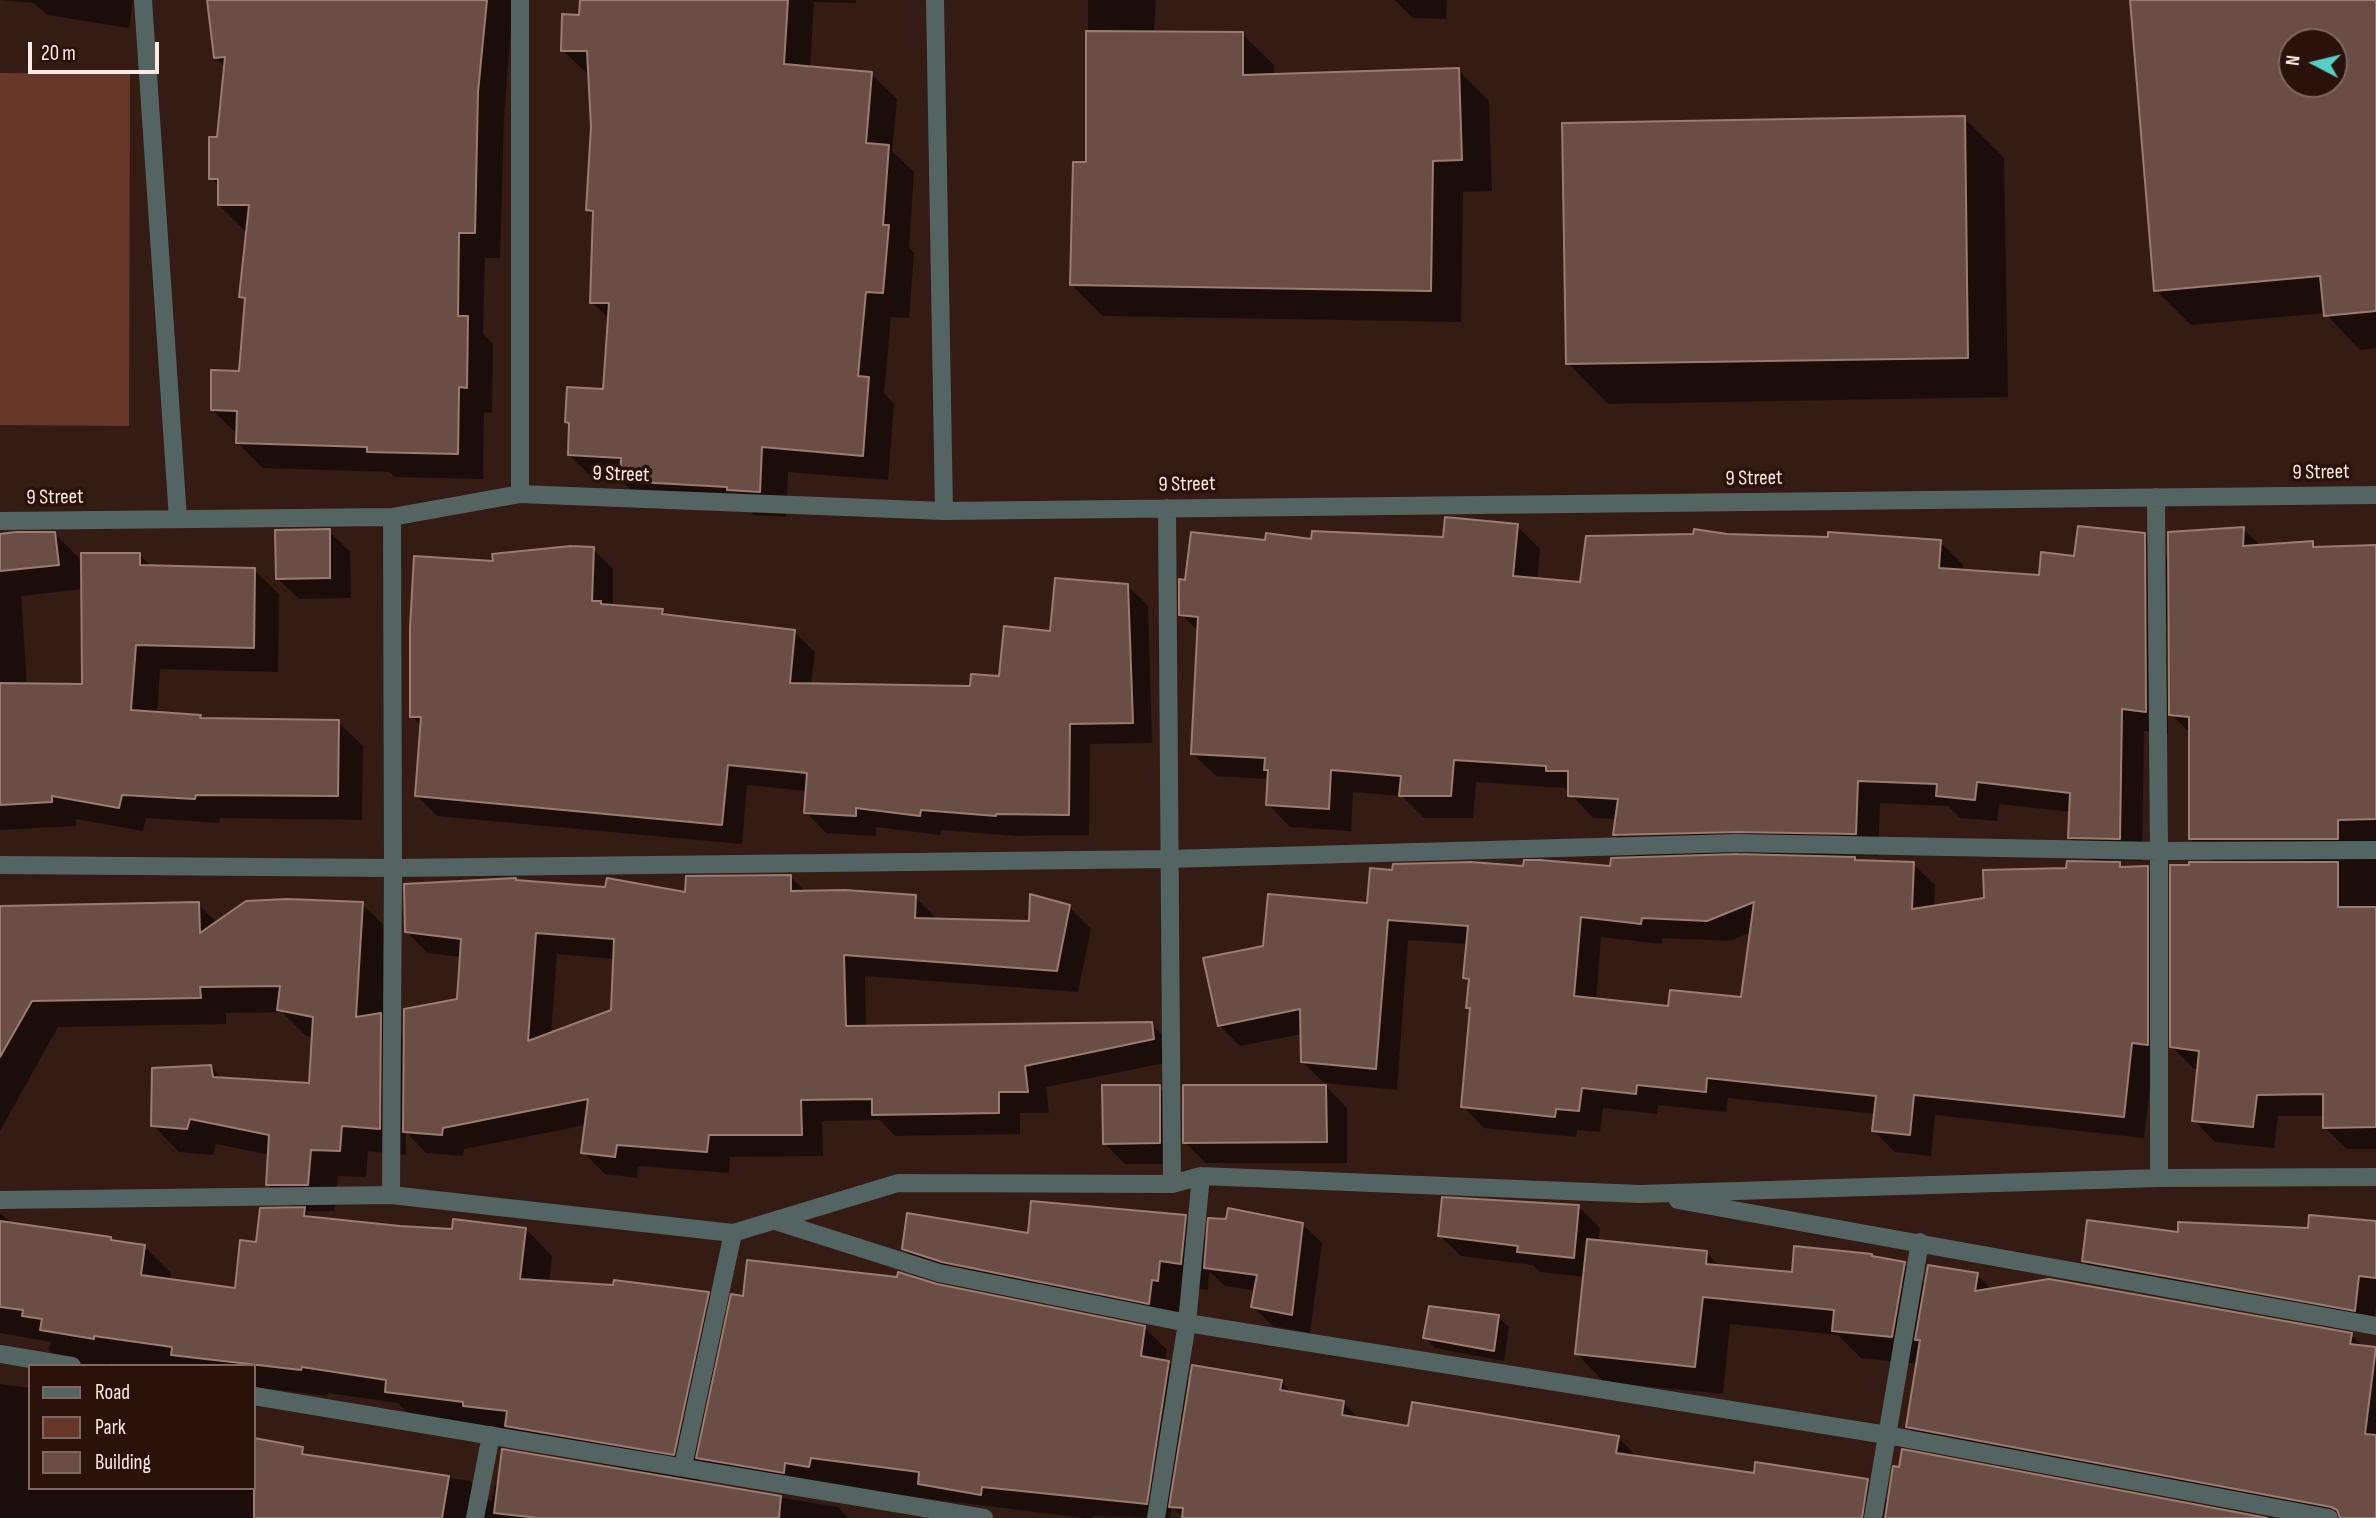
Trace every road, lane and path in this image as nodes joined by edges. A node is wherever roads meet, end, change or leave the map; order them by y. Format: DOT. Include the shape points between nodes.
graph roads {
  1 [pos="143,0"];
  2 [pos="520,0"];
  3 [pos="935,0"];
  4 [pos="520,494"];
  5 [pos="2376,495"];
  6 [pos="2156,498"];
  7 [pos="1167,508"];
  8 [pos="944,511"];
  9 [pos="392,517"];
  10 [pos="178,519"];
  11 [pos="0,521"];
  12 [pos="2376,850"];
  13 [pos="2159,851"];
  14 [pos="1168,859"];
  15 [pos="0,865"];
  16 [pos="393,868"];
  17 [pos="1201,1176"];
  18 [pos="2376,1177"];
  19 [pos="2159,1178"];
  20 [pos="1172,1184"];
  21 [pos="1640,1194"];
  22 [pos="391,1195"];
  23 [pos="0,1200"];
  24 [pos="775,1221"];
  25 [pos="733,1233"];
  26 [pos="1920,1242"];
  27 [pos="1187,1323"];
  28 [pos="2376,1326"];
  29 [pos="0,1354"];
  30 [pos="60,1364"];
  31 [pos="256,1396"];
  32 [pos="491,1434"];
  33 [pos="1887,1434"];
  34 [pos="683,1466"];
  35 [pos="475,1518"];
  36 [pos="984,1518"];
  37 [pos="1156,1518"];
  38 [pos="1873,1518"];
  39 [pos="2329,1518"];
  1 -- 10 [label="street"];
  2 -- 4 [label="street"];
  3 -- 8 [label="street"];
  4 -- 8 [label="street, 9 Street"];
  4 -- 9 [label="street, 9 Street"];
  5 -- 6 [label="street, 9 Street"];
  6 -- 7 [label="street, 9 Street"];
  6 -- 13 [label="street"];
  7 -- 8 [label="street, 9 Street"];
  7 -- 14 [label="street"];
  9 -- 10 [label="street, 9 Street"];
  9 -- 16 [label="street"];
  10 -- 11 [label="street, 9 Street"];
  12 -- 13 [label="street"];
  13 -- 14 [label="street" via="1737,842"];
  13 -- 19 [label="street"];
  14 -- 16 [label="street"];
  14 -- 20 [label="street"];
  15 -- 16 [label="street"];
  16 -- 22 [label="street"];
  17 -- 20 [label="street"];
  17 -- 21 [label="street"];
  17 -- 27 [label="street"];
  18 -- 19 [label="street"];
  19 -- 21 [label="street"];
  20 -- 24 [label="street" via="898,1183"];
  21 -- 26 [label="street"];
  22 -- 23 [label="street"];
  22 -- 25 [label="street"];
  24 -- 25 [label="street"];
  24 -- 27 [label="street" via="939,1273"];
  25 -- 34 [label="street"];
  26 -- 28 [label="street"];
  26 -- 33 [label="street"];
  27 -- 33 [label="street"];
  27 -- 37 [label="street"];
  29 -- 30 [label="street"];
  31 -- 32 [label="street"];
  32 -- 34 [label="street"];
  32 -- 35 [label="street"];
  33 -- 38 [label="street"];
  33 -- 39 [label="street"];
  34 -- 36 [label="street"];
}
